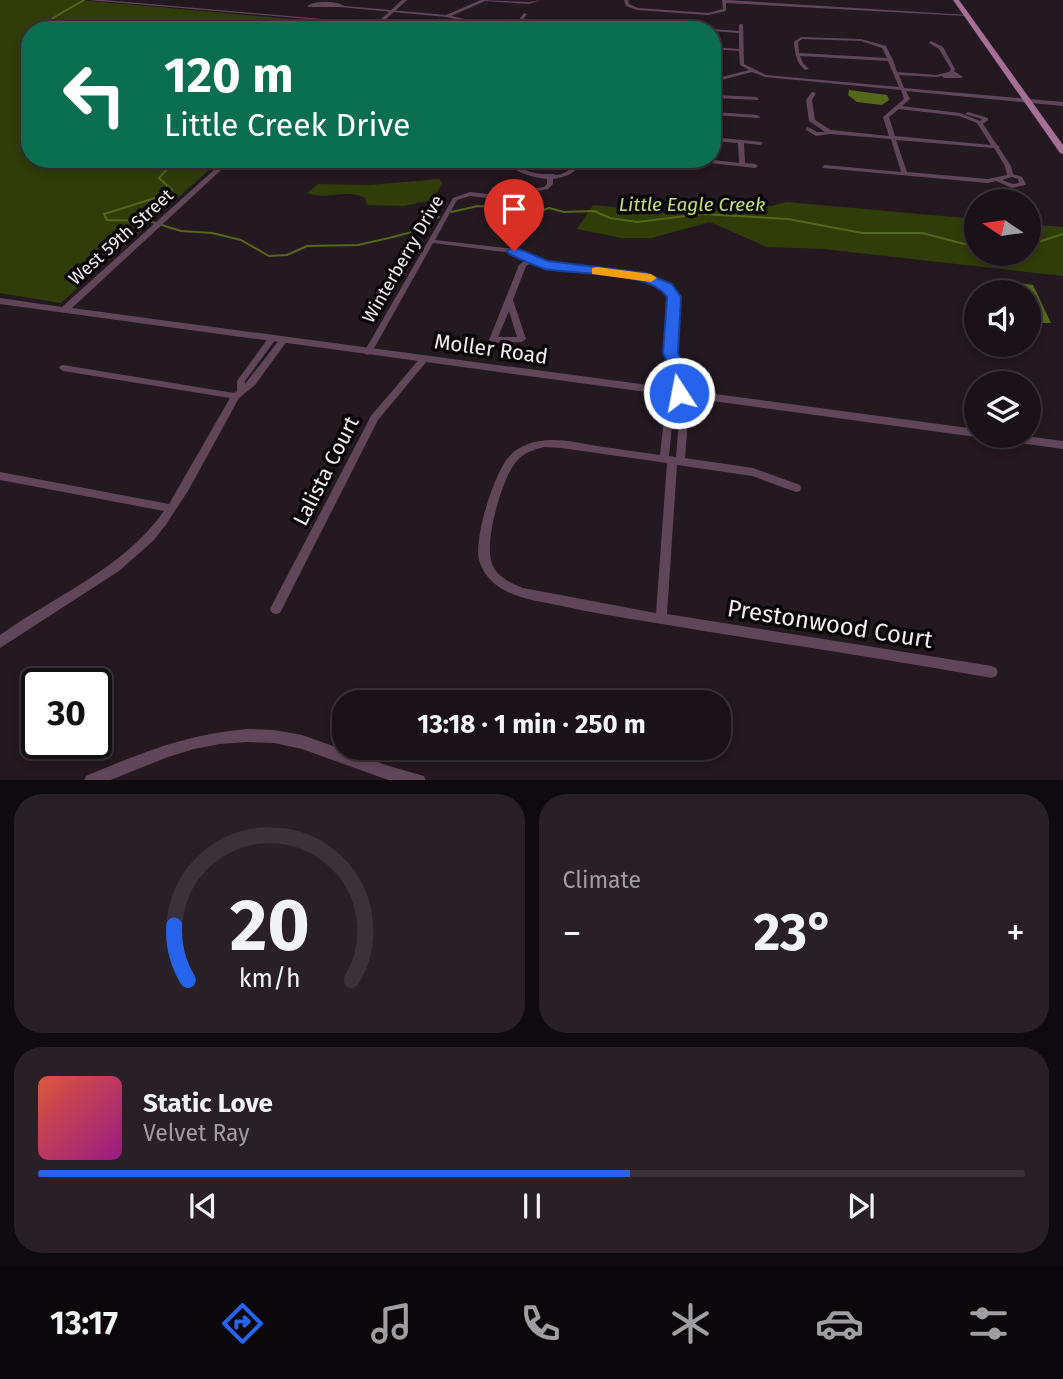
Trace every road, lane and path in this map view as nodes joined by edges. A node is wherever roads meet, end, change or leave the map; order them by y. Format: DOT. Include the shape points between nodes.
graph roads {
  1 [pos="90,0"];
  2 [pos="405,0"];
  3 [pos="484,0"];
  4 [pos="539,0"];
  5 [pos="626,0"];
  6 [pos="956,0"];
  7 [pos="724,1"];
  8 [pos="753,1"];
  9 [pos="342,7"];
  10 [pos="391,12"];
  11 [pos="525,14"];
  12 [pos="967,15"];
  13 [pos="446,16"];
  14 [pos="341,21"];
  15 [pos="380,21"];
  16 [pos="468,21"];
  17 [pos="520,21"];
  18 [pos="741,25"];
  19 [pos="721,31"];
  20 [pos="741,32"];
  21 [pos="931,42"];
  22 [pos="721,49"];
  23 [pos="741,50"];
  24 [pos="797,54"];
  25 [pos="891,60"];
  26 [pos="807,69"];
  27 [pos="750,71"];
  28 [pos="952,72"];
  29 [pos="896,73"];
  30 [pos="942,76"];
  31 [pos="721,78"];
  32 [pos="903,90"];
  33 [pos="814,93"];
  34 [pos="721,97"];
  35 [pos="743,98"];
  36 [pos="756,99"];
  37 [pos="1026,99"];
  38 [pos="1063,102"];
  39 [pos="899,107"];
  40 [pos="721,114"];
  41 [pos="743,116"];
  42 [pos="757,117"];
  43 [pos="818,127"];
  44 [pos="830,132"];
  45 [pos="892,138"];
  46 [pos="721,140"];
  47 [pos="741,142"];
  48 [pos="760,144"];
  49 [pos="997,147"];
  50 [pos="1063,151"];
  51 [pos="721,162"];
  52 [pos="742,165"];
  53 [pos="755,166"];
  54 [pos="825,167"];
  55 [pos="220,168"];
  56 [pos="516,168"];
  57 [pos="574,168"];
  58 [pos="905,174"];
  59 [pos="1010,175"];
  60 [pos="550,176"];
  61 [pos="998,180"];
  62 [pos="430,241"];
  63 [pos="531,259"];
  64 [pos="651,279"];
  65 [pos="509,300"];
  66 [pos="3,304"];
  67 [pos="64,310"];
  68 [pos="277,340"];
  69 [pos="368,352"];
  70 [pos="424,359"];
  71 [pos="63,368"];
  72 [pos="238,393"];
  73 [pos="679,393"];
  74 [pos="964,431"];
  75 [pos="1041,442"];
  76 [pos="1063,445"];
  77 [pos="672,461"];
  78 [pos="0,476"];
  79 [pos="796,488"];
  80 [pos="171,508"];
  81 [pos="276,609"];
  82 [pos="661,618"];
  83 [pos="1,641"];
  84 [pos="992,671"];
  85 [pos="114,776"];
  86 [pos="91,780"];
  87 [pos="419,780"];
  1 -- 14 [label="street"];
  2 -- 10 [label="street"];
  3 -- 4 [label="street"];
  3 -- 13 [label="street"];
  5 -- 7 [label="street" via="627,6 639,9 708,14 723,12"];
  6 -- 12 [label="main road"];
  7 -- 8 [label="street"];
  8 -- 12 [label="street"];
  9 -- 9 [label="street" via="336,9 309,6 316,3"];
  9 -- 10 [label="street"];
  10 -- 13 [label="street"];
  10 -- 15 [label="street"];
  11 -- 17 [label="street"];
  12 -- 37 [label="main road"];
  13 -- 16 [label="street"];
  18 -- 20 [label="street"];
  19 -- 20 [label="street"];
  20 -- 23 [label="street"];
  21 -- 28 [label="street" via="941,48"];
  22 -- 23 [label="street"];
  23 -- 27 [label="street" via="742,65"];
  24 -- 25 [label="street"];
  24 -- 25 [label="street" via="803,38 861,40 883,46"];
  24 -- 26 [label="street"];
  25 -- 29 [label="street"];
  27 -- 31 [label="street"];
  27 -- 32 [label="street" via="774,78"];
  28 -- 30 [label="street"];
  28 -- 30 [label="street" via="961,77"];
  29 -- 30 [label="street"];
  29 -- 32 [label="street"];
  32 -- 37 [label="street"];
  32 -- 39 [label="street" via="907,100"];
  33 -- 43 [label="street" via="809,100"];
  34 -- 35 [label="street"];
  35 -- 36 [label="street"];
  35 -- 41 [label="street"];
  37 -- 38 [label="street"];
  37 -- 50 [label="main road"];
  39 -- 45 [label="street" via="886,117"];
  39 -- 49 [label="street" via="963,116 980,123"];
  40 -- 41 [label="street"];
  41 -- 42 [label="street"];
  43 -- 44 [label="street"];
  43 -- 44 [label="street" via="808,128 816,134"];
  44 -- 45 [label="street"];
  45 -- 49 [label="street"];
  45 -- 58 [label="street"];
  46 -- 47 [label="street"];
  47 -- 48 [label="street"];
  47 -- 52 [label="street"];
  49 -- 59 [label="street"];
  51 -- 52 [label="street"];
  52 -- 53 [label="street"];
  54 -- 58 [label="street"];
  55 -- 67 [label="street, West 59th Street"];
  56 -- 60 [label="street" via="526,175"];
  57 -- 60 [label="street, Winterberry Drive"];
  58 -- 61 [label="street"];
  59 -- 61 [label="street"];
  59 -- 61 [label="street" via="1023,184 1012,186"];
  60 -- 62 [label="street, Winterberry Drive" via="546,188 496,197 457,197"];
  62 -- 63 [label="street" via="514,251"];
  62 -- 69 [label="street, Winterberry Drive"];
  63 -- 64 [label="street" via="549,266"];
  63 -- 65 [label="street" via="523,265"];
  64 -- 73 [label="street" via="674,297 670,353 677,368"];
  65 -- 65 [label="street" via="522,339 494,340 501,320"];
  66 -- 67 [label="street, Moller Road"];
  67 -- 68 [label="street, Moller Road"];
  68 -- 69 [label="street, Moller Road"];
  68 -- 72 [label="street" via="252,383"];
  69 -- 70 [label="street, Moller Road"];
  70 -- 73 [label="street, Moller Road"];
  70 -- 81 [label="street, Lalista Court" via="374,418"];
  71 -- 72 [label="street"];
  72 -- 80 [label="street"];
  73 -- 74 [label="street, Moller Road"];
  73 -- 77 [label="street"];
  73 -- 77 [label="street"];
  75 -- 76 [label="street"];
  77 -- 79 [label="street" via="753,472"];
  77 -- 82 [label="street"];
  77 -- 82 [label="street, Prestonwood Court" via="545,444 521,451 501,475 482,546 484,561 496,579 522,593"];
  78 -- 80 [label="street"];
  80 -- 83 [label="street" via="129,556"];
  82 -- 84 [label="street, Prestonwood Court"];
  85 -- 86 [label="street"];
  85 -- 87 [label="street" via="192,741 251,735 304,743"];
}
